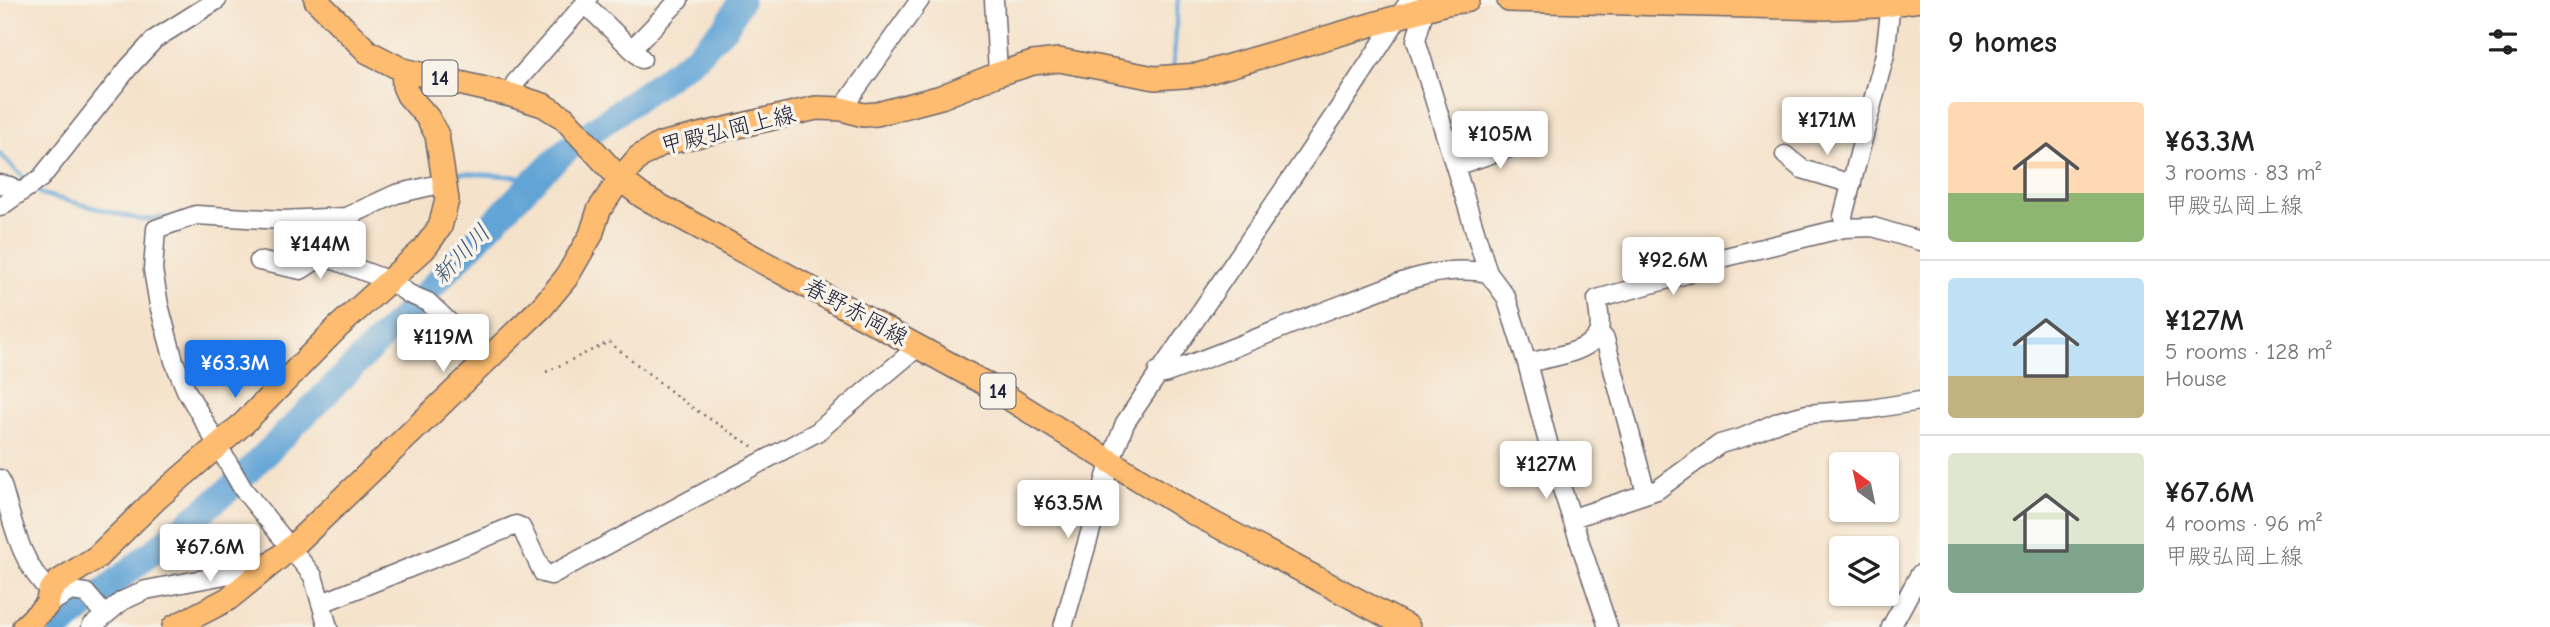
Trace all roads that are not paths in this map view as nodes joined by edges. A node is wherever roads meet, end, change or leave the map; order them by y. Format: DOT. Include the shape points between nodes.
graph roads {
  1 [pos="217,0"];
  2 [pos="316,0"];
  3 [pos="679,0"];
  4 [pos="920,0"];
  5 [pos="994,0"];
  6 [pos="1468,0"];
  7 [pos="1509,0"];
  8 [pos="1920,0"];
  9 [pos="587,2"];
  10 [pos="1891,4"];
  11 [pos="1411,10"];
  12 [pos="403,70"];
  13 [pos="998,74"];
  14 [pos="511,95"];
  15 [pos="842,109"];
  16 [pos="1533,140"];
  17 [pos="1785,155"];
  18 [pos="1455,166"];
  19 [pos="443,177"];
  20 [pos="620,180"];
  21 [pos="0,184"];
  22 [pos="1852,184"];
  23 [pos="22,191"];
  24 [pos="0,207"];
  25 [pos="1844,228"];
  26 [pos="1920,241"];
  27 [pos="258,261"];
  28 [pos="1488,273"];
  29 [pos="390,281"];
  30 [pos="1599,332"];
  31 [pos="919,346"];
  32 [pos="489,360"];
  33 [pos="1527,363"];
  34 [pos="1158,371"];
  35 [pos="1920,401"];
  36 [pos="217,444"];
  37 [pos="1110,463"];
  38 [pos="0,479"];
  39 [pos="1647,494"];
  40 [pos="1573,518"];
  41 [pos="292,547"];
  42 [pos="264,570"];
  43 [pos="1920,573"];
  44 [pos="322,603"];
  45 [pos="95,604"];
  46 [pos="41,613"];
  47 [pos="91,627"];
  48 [pos="174,627"];
  49 [pos="328,627"];
  50 [pos="1063,627"];
  51 [pos="1408,627"];
  52 [pos="1608,627"];
  53 [pos="1891,627"];
  1 -- 23 [label="street" via="155,40 41,178"];
  2 -- 12 [label="main road, 春野赤岡線 / 14" via="368,51"];
  3 -- 9 [label="street" via="637,54"];
  4 -- 15 [label="street"];
  5 -- 13 [label="street"];
  6 -- 11 [label="main road, 甲殿弘岡上線"];
  7 -- 10 [label="main road" via="1825,8"];
  8 -- 10 [label="main road"];
  9 -- 14 [label="street" via="515,83"];
  10 -- 22 [label="street" via="1885,54"];
  11 -- 13 [label="main road, 甲殿弘岡上線" via="1198,75 1155,78 1059,60"];
  11 -- 18 [label="street"];
  11 -- 34 [label="street"];
  12 -- 14 [label="main road, 春野赤岡線 / 14"];
  12 -- 19 [label="main road" via="408,94 438,135"];
  13 -- 15 [label="main road, 甲殿弘岡上線" via="941,97 877,114"];
  14 -- 20 [label="main road, 春野赤岡線 / 14" via="543,105 564,118"];
  15 -- 20 [label="main road, 甲殿弘岡上線" via="816,108 661,144 639,157"];
  16 -- 18 [label="street"];
  17 -- 22 [label="street" via="1802,169"];
  18 -- 28 [label="street"];
  19 -- 29 [label="main road" via="447,200 440,227"];
  19 -- 36 [label="street" via="346,217 283,220 196,215 156,229 153,270 174,361"];
  20 -- 31 [label="main road, 春野赤岡線 / 14"];
  20 -- 32 [label="main road, 甲殿弘岡上線" via="599,210 591,236 566,278"];
  21 -- 23 [label="street"];
  22 -- 25 [label="street"];
  23 -- 24 [label="street"];
  25 -- 26 [label="street" via="1873,227"];
  25 -- 30 [label="street" via="1726,257 1686,274 1597,299"];
  27 -- 29 [label="street" via="301,270 324,256"];
  28 -- 33 [label="street" via="1506,297"];
  28 -- 34 [label="street" via="1467,269 1417,276 1175,370"];
  29 -- 32 [label="street" via="428,302"];
  29 -- 36 [label="main road"];
  30 -- 33 [label="street" via="1582,349"];
  30 -- 39 [label="street" via="1605,339"];
  31 -- 37 [label="main road, 春野赤岡線 / 14"];
  31 -- 44 [label="street" via="817,432 551,575 544,573 521,527 516,526"];
  32 -- 41 [label="main road, 甲殿弘岡上線"];
  33 -- 40 [label="street"];
  34 -- 37 [label="street" via="1125,423"];
  35 -- 39 [label="street" via="1780,421 1720,444"];
  36 -- 41 [label="street" via="243,489"];
  36 -- 46 [label="main road" via="97,557 58,582"];
  37 -- 50 [label="street"];
  37 -- 51 [label="main road, 春野赤岡線 / 14"];
  38 -- 46 [label="street" via="21,547 37,579"];
  39 -- 40 [label="street"];
  40 -- 52 [label="street"];
  41 -- 42 [label="main road, 甲殿弘岡上線"];
  41 -- 44 [label="street" via="313,576"];
  42 -- 45 [label="street" via="146,590 122,601"];
  42 -- 48 [label="main road, 甲殿弘岡上線" via="228,599"];
  43 -- 53 [label="street"];
  44 -- 49 [label="street"];
  45 -- 46 [label="street" via="71,591"];
  45 -- 47 [label="street"];
}
